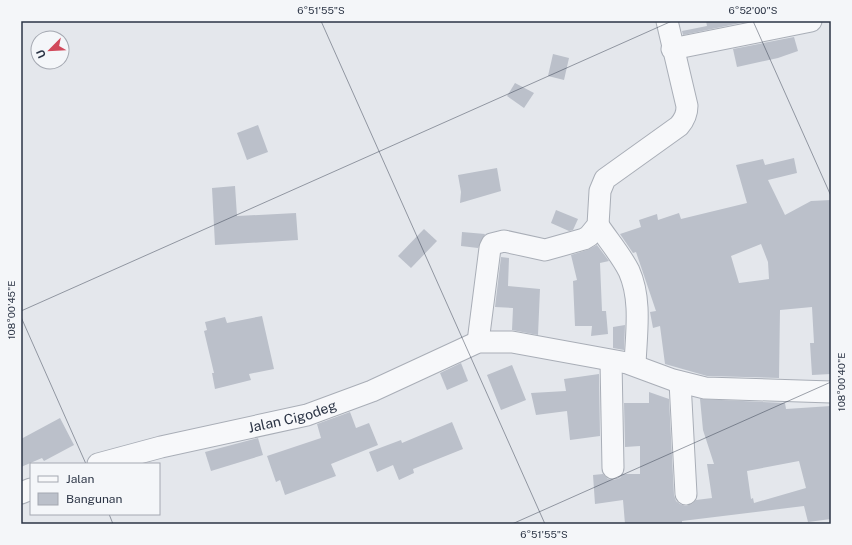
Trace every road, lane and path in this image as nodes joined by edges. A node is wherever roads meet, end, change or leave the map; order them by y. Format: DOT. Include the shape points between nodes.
graph roads {
  1 [pos="667,21"];
  2 [pos="811,21"];
  3 [pos="672,49"];
  4 [pos="598,225"];
  5 [pos="478,342"];
  6 [pos="611,361"];
  7 [pos="635,366"];
  8 [pos="680,382"];
  9 [pos="831,392"];
  10 [pos="102,463"];
  11 [pos="613,468"];
  12 [pos="686,494"];
  1 -- 3 [label="street"];
  2 -- 3 [label="street"];
  3 -- 4 [label="street" via="687,113 680,126 605,179 600,191"];
  4 -- 5 [label="street" via="584,239 550,250 504,240 492,244"];
  4 -- 7 [label="street" via="622,260 634,288 637,307"];
  5 -- 6 [label="street" via="512,342"];
  5 -- 10 [label="street, Jalan Cigodeg" via="372,391 306,415 161,447"];
  6 -- 7 [label="street"];
  6 -- 11 [label="street"];
  7 -- 8 [label="street"];
  8 -- 9 [label="street" via="705,388"];
  8 -- 12 [label="street"];
}
